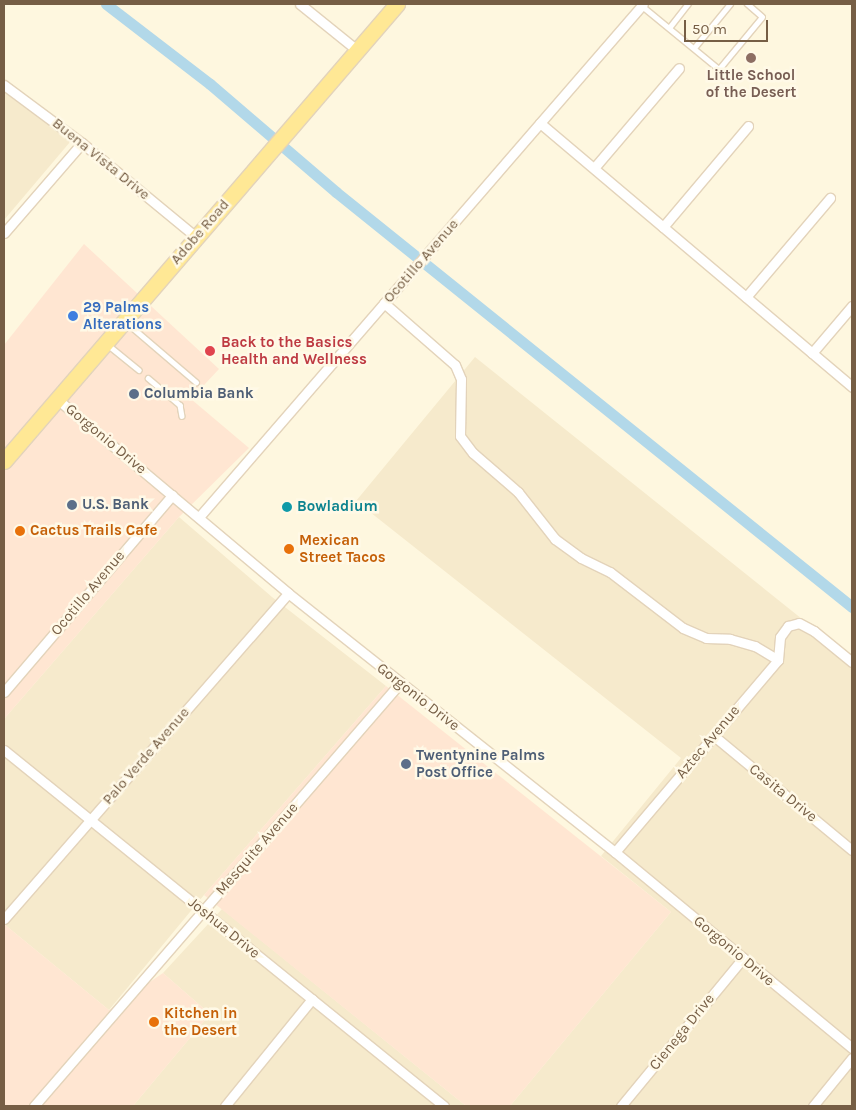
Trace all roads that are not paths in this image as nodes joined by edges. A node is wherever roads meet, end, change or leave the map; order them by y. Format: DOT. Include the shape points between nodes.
graph roads {
  1 [pos="300,4"];
  2 [pos="396,4"];
  3 [pos="641,4"];
  4 [pos="688,4"];
  5 [pos="730,4"];
  6 [pos="747,4"];
  7 [pos="669,28"];
  8 [pos="694,48"];
  9 [pos="357,50"];
  10 [pos="680,68"];
  11 [pos="4,85"];
  12 [pos="540,122"];
  13 [pos="748,126"];
  14 [pos="82,143"];
  15 [pos="594,168"];
  16 [pos="830,198"];
  17 [pos="663,227"];
  18 [pos="4,233"];
  19 [pos="196,237"];
  20 [pos="746,297"];
  21 [pos="384,303"];
  22 [pos="852,306"];
  23 [pos="124,321"];
  24 [pos="105,342"];
  25 [pos="812,353"];
  26 [pos="139,370"];
  27 [pos="148,378"];
  28 [pos="196,382"];
  29 [pos="852,387"];
  30 [pos="57,399"];
  31 [pos="182,416"];
  32 [pos="4,461"];
  33 [pos="172,495"];
  34 [pos="199,517"];
  35 [pos="288,593"];
  36 [pos="778,660"];
  37 [pos="852,662"];
  38 [pos="400,683"];
  39 [pos="4,692"];
  40 [pos="714,736"];
  41 [pos="4,750"];
  42 [pos="90,819"];
  43 [pos="852,850"];
  44 [pos="615,852"];
  45 [pos="203,911"];
  46 [pos="4,919"];
  47 [pos="743,958"];
  48 [pos="312,999"];
  49 [pos="852,1048"];
  50 [pos="852,1058"];
  51 [pos="34,1106"];
  52 [pos="225,1106"];
  53 [pos="444,1106"];
  54 [pos="621,1106"];
  55 [pos="813,1106"];
  1 -- 9 [label="street"];
  2 -- 9 [label="main road, Adobe Road"];
  3 -- 7 [label="lane"];
  3 -- 12 [label="street, Ocotillo Avenue"];
  4 -- 7 [label="lane"];
  5 -- 8 [label="lane"];
  6 -- 8 [label="lane" via="762,17 719,69"];
  7 -- 8 [label="lane"];
  9 -- 19 [label="main road, Adobe Road"];
  10 -- 15 [label="street"];
  11 -- 14 [label="street, Buena Vista Drive"];
  12 -- 15 [label="street"];
  12 -- 21 [label="street, Ocotillo Avenue"];
  13 -- 17 [label="street"];
  14 -- 18 [label="street"];
  14 -- 19 [label="street, Buena Vista Drive"];
  15 -- 17 [label="street"];
  16 -- 20 [label="street"];
  17 -- 20 [label="street"];
  19 -- 23 [label="main road, Adobe Road"];
  20 -- 25 [label="street"];
  21 -- 34 [label="street, Ocotillo Avenue"];
  21 -- 36 [label="street" via="455,366 461,379 460,436 473,453 518,492 555,539 581,558 610,572 682,628 706,638 730,639 756,646"];
  22 -- 25 [label="street"];
  23 -- 24 [label="main road, Adobe Road"];
  23 -- 28 [label="lane"];
  24 -- 26 [label="lane"];
  24 -- 30 [label="main road, Adobe Road"];
  25 -- 29 [label="street"];
  27 -- 31 [label="lane" via="180,405"];
  30 -- 32 [label="main road, Adobe Road"];
  30 -- 33 [label="street, Gorgonio Drive"];
  33 -- 34 [label="street, Gorgonio Drive"];
  33 -- 39 [label="street, Ocotillo Avenue"];
  34 -- 35 [label="street, Gorgonio Drive"];
  35 -- 38 [label="street, Gorgonio Drive"];
  35 -- 42 [label="street, Palo Verde Avenue"];
  36 -- 37 [label="street" via="780,637 788,626 798,623 814,631"];
  36 -- 40 [label="street, Aztec Avenue"];
  38 -- 44 [label="street, Gorgonio Drive"];
  38 -- 45 [label="street, Mesquite Avenue"];
  40 -- 43 [label="street, Casita Drive"];
  40 -- 44 [label="street, Aztec Avenue"];
  41 -- 42 [label="street, Joshua Drive"];
  42 -- 45 [label="street, Joshua Drive"];
  42 -- 46 [label="street, Palo Verde Avenue"];
  44 -- 47 [label="street, Gorgonio Drive"];
  45 -- 48 [label="street, Joshua Drive"];
  45 -- 51 [label="street, Mesquite Avenue"];
  47 -- 49 [label="street, Gorgonio Drive"];
  47 -- 54 [label="street, Cienega Drive"];
  48 -- 52 [label="street"];
  48 -- 53 [label="street, Joshua Drive"];
  50 -- 55 [label="street"];
}
